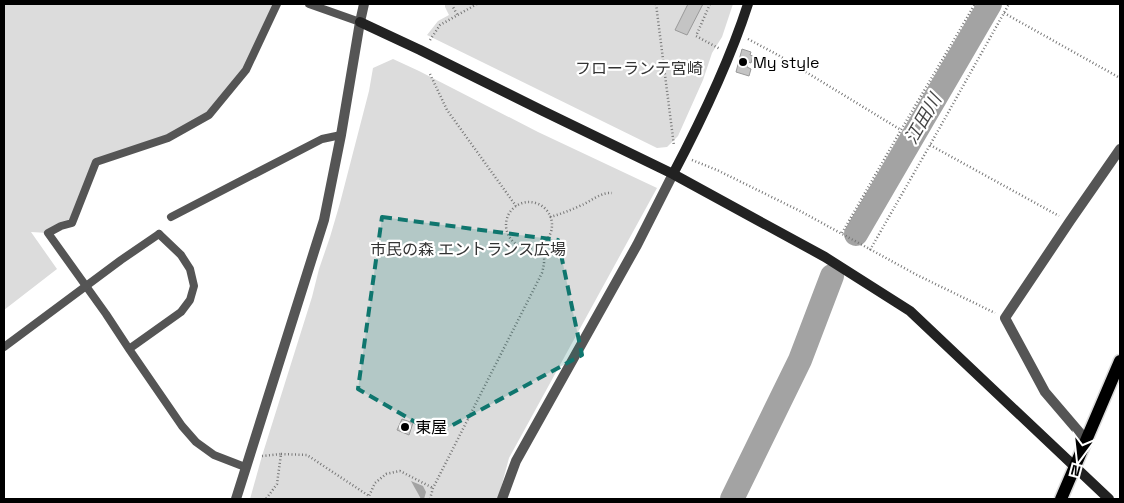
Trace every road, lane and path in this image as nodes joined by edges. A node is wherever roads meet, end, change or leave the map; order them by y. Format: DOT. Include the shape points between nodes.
graph roads {
  1 [pos="276,4"];
  2 [pos="309,4"];
  3 [pos="364,4"];
  4 [pos="453,4"];
  5 [pos="477,4"];
  6 [pos="656,4"];
  7 [pos="710,4"];
  8 [pos="748,4"];
  9 [pos="975,4"];
  10 [pos="1009,4"];
  11 [pos="1004,12"];
  12 [pos="458,16"];
  13 [pos="360,22"];
  14 [pos="738,34"];
  15 [pos="430,40"];
  16 [pos="720,50"];
  17 [pos="430,74"];
  18 [pos="1120,78"];
  19 [pos="901,130"];
  20 [pos="341,135"];
  21 [pos="930,145"];
  22 [pos="674,146"];
  23 [pos="1120,149"];
  24 [pos="682,156"];
  25 [pos="673,174"];
  26 [pos="612,193"];
  27 [pos="516,206"];
  28 [pos="171,217"];
  29 [pos="550,217"];
  30 [pos="1070,221"];
  31 [pos="842,233"];
  32 [pos="541,246"];
  33 [pos="870,250"];
  34 [pos="1005,318"];
  35 [pos="4,347"];
  36 [pos="129,349"];
  37 [pos="1120,362"];
  38 [pos="1086,440"];
  39 [pos="281,454"];
  40 [pos="262,456"];
  41 [pos="1075,466"];
  42 [pos="245,467"];
  43 [pos="433,488"];
  44 [pos="369,498"];
  45 [pos="236,499"];
  46 [pos="266,499"];
  47 [pos="430,499"];
  48 [pos="502,499"];
  49 [pos="1061,499"];
  50 [pos="1109,499"];
  1 -- 36 [label="lane" via="246,70 209,115 168,138 96,162 72,223 48,233"];
  2 -- 13 [label="lane"];
  3 -- 13 [label="street"];
  4 -- 12 [label="path"];
  5 -- 12 [label="path"];
  6 -- 22 [label="path"];
  7 -- 16 [label="path" via="696,36"];
  8 -- 14 [label="street"];
  9 -- 19 [label="path"];
  10 -- 11 [label="path"];
  11 -- 18 [label="path"];
  11 -- 21 [label="path"];
  12 -- 15 [label="path" via="440,26"];
  13 -- 20 [label="street"];
  13 -- 25 [label="street"];
  14 -- 19 [label="path"];
  14 -- 24 [label="street" via="697,130"];
  17 -- 27 [label="path" via="447,110"];
  19 -- 31 [label="path"];
  20 -- 28 [label="lane" via="322,139"];
  20 -- 42 [label="street" via="324,220"];
  21 -- 30 [label="path"];
  21 -- 33 [label="path"];
  23 -- 30 [label="street"];
  24 -- 25 [label="street"];
  24 -- 31 [label="path" via="717,170"];
  25 -- 41 [label="street" via="825,257 910,311"];
  25 -- 48 [label="street" via="516,461"];
  26 -- 29 [label="path"];
  27 -- 29 [label="path" via="534,202 543,206"];
  27 -- 32 [label="path" via="508,214 507,235 522,248"];
  29 -- 32 [label="path" via="552,228"];
  30 -- 34 [label="street"];
  31 -- 33 [label="path"];
  32 -- 43 [label="path" via="545,262 542,273"];
  33 -- 34 [label="path"];
  34 -- 38 [label="street" via="1046,392"];
  35 -- 36 [label="lane, bridge" via="158,234 181,254 190,269 194,286 190,300 181,312"];
  36 -- 42 [label="lane" via="196,442 214,456"];
  37 -- 38 [label="main road"];
  38 -- 41 [label="main road"];
  39 -- 40 [label="path"];
  39 -- 44 [label="path" via="307,455"];
  39 -- 46 [label="path" via="277,484"];
  41 -- 49 [label="main road"];
  41 -- 50 [label="street"];
  42 -- 45 [label="street"];
  43 -- 44 [label="path" via="400,471 386,474 375,483"];
  43 -- 47 [label="path"];
}
